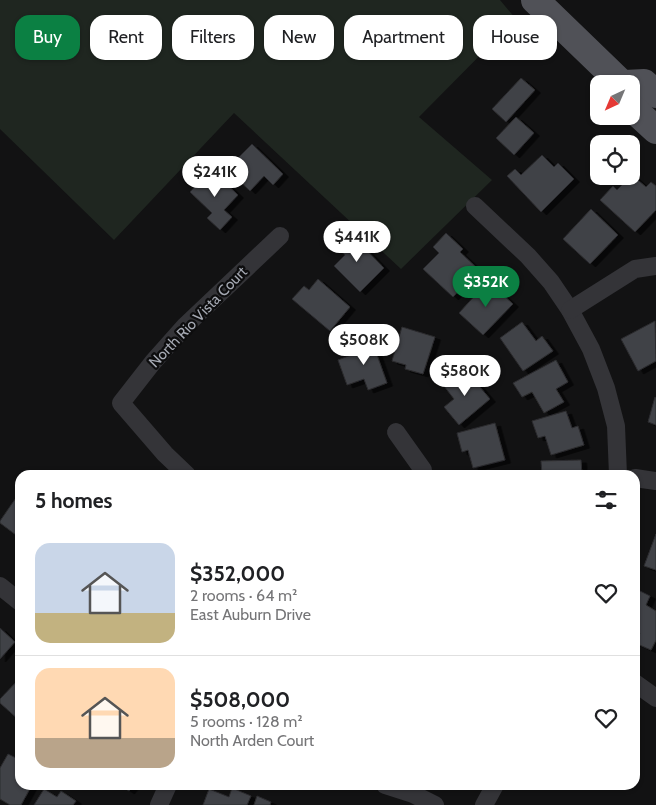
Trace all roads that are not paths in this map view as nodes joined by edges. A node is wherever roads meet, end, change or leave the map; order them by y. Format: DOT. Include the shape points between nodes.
graph roads {
  1 [pos="535,0"];
  2 [pos="614,75"];
  3 [pos="640,83"];
  4 [pos="656,94"];
  5 [pos="640,115"];
  6 [pos="656,130"];
  7 [pos="475,206"];
  8 [pos="280,236"];
  9 [pos="656,266"];
  10 [pos="570,310"];
  11 [pos="396,432"];
  12 [pos="182,470"];
  13 [pos="423,470"];
  14 [pos="618,470"];
  15 [pos="640,479"];
  16 [pos="656,481"];
  17 [pos="0,586"];
  18 [pos="15,598"];
  19 [pos="640,687"];
  20 [pos="656,698"];
  21 [pos="166,790"];
  22 [pos="402,790"];
  23 [pos="492,790"];
  24 [pos="158,805"];
  25 [pos="435,805"];
  26 [pos="484,805"];
  1 -- 2 [label="main road"];
  3 -- 4 [label="main road"];
  5 -- 6 [label="main road"];
  7 -- 10 [label="street" via="552,282"];
  8 -- 12 [label="street, North Rio Vista Court" via="185,326 121,402"];
  9 -- 10 [label="street" via="635,269"];
  10 -- 14 [label="street" via="591,348 606,388 616,426"];
  11 -- 13 [label="street"];
  15 -- 16 [label="street"];
  17 -- 18 [label="street"];
  19 -- 20 [label="street"];
  21 -- 24 [label="street"];
  22 -- 25 [label="street"];
  23 -- 26 [label="street"];
}
